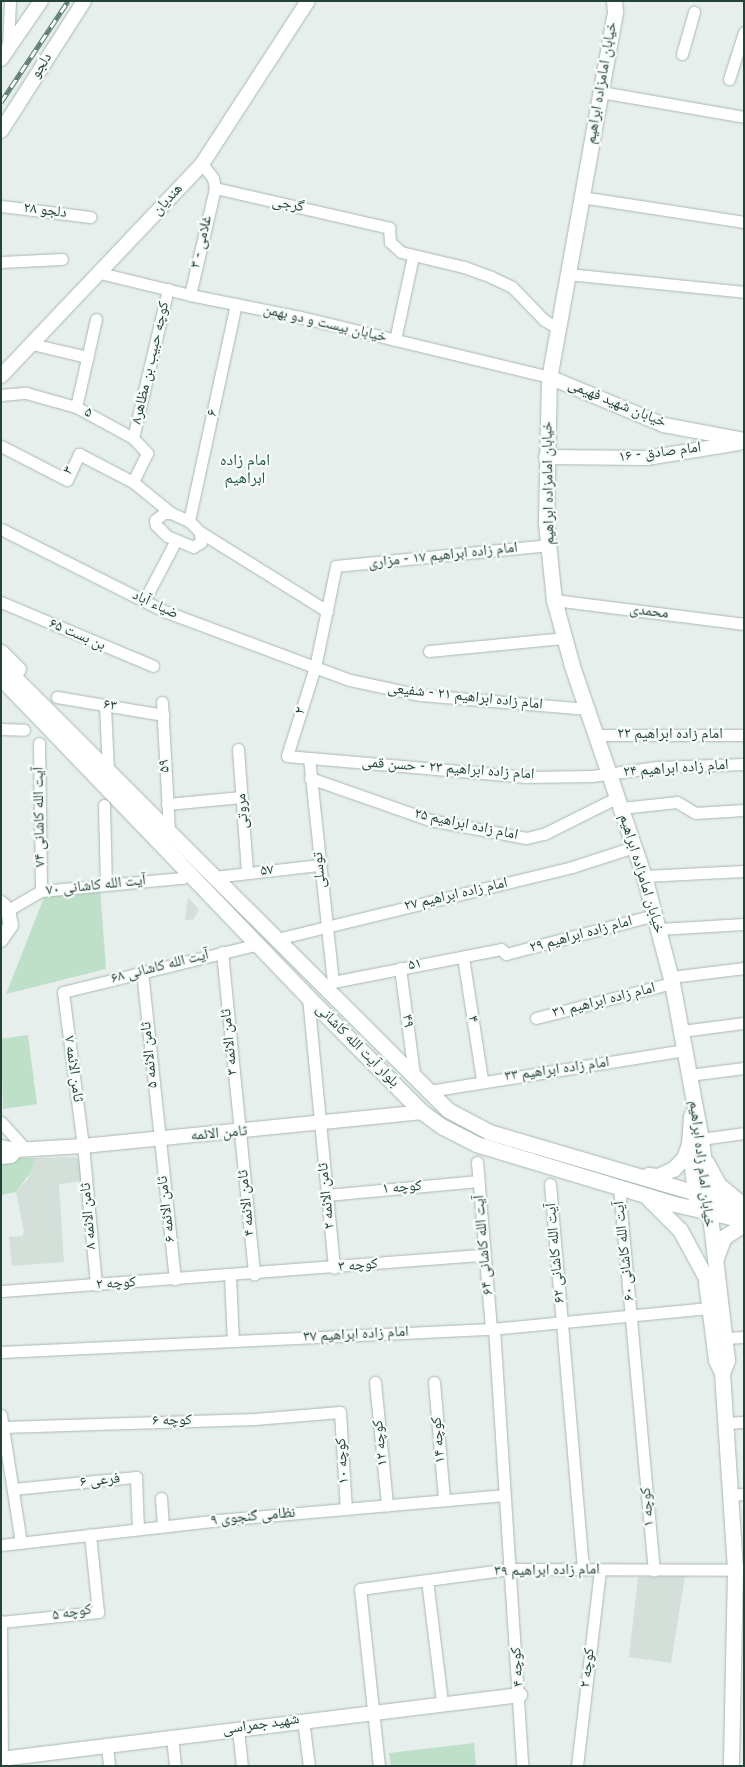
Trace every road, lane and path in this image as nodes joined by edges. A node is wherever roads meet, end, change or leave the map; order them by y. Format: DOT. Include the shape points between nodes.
graph roads {
  1 [pos="10,1"];
  2 [pos="41,1"];
  3 [pos="84,1"];
  4 [pos="308,1"];
  5 [pos="616,5"];
  6 [pos="694,12"];
  7 [pos="744,32"];
  8 [pos="5,54"];
  9 [pos="682,54"];
  10 [pos="729,79"];
  11 [pos="600,92"];
  12 [pos="744,117"];
  13 [pos="1,132"];
  14 [pos="202,164"];
  15 [pos="215,188"];
  16 [pos="581,198"];
  17 [pos="1,206"];
  18 [pos="90,217"];
  19 [pos="744,222"];
  20 [pos="413,256"];
  21 [pos="62,259"];
  22 [pos="1,262"];
  23 [pos="100,273"];
  24 [pos="568,274"];
  25 [pos="168,289"];
  26 [pos="744,292"];
  27 [pos="190,296"];
  28 [pos="236,304"];
  29 [pos="96,319"];
  30 [pos="558,328"];
  31 [pos="395,340"];
  32 [pos="32,344"];
  33 [pos="87,357"];
  34 [pos="1,376"];
  35 [pos="549,377"];
  36 [pos="1,395"];
  37 [pos="76,407"];
  38 [pos="134,438"];
  39 [pos="744,441"];
  40 [pos="1,446"];
  41 [pos="546,458"];
  42 [pos="133,482"];
  43 [pos="170,513"];
  44 [pos="189,522"];
  45 [pos="1,529"];
  46 [pos="200,532"];
  47 [pos="176,540"];
  48 [pos="549,545"];
  49 [pos="554,600"];
  50 [pos="144,601"];
  51 [pos="1,602"];
  52 [pos="327,611"];
  53 [pos="744,624"];
  54 [pos="565,638"];
  55 [pos="429,651"];
  56 [pos="1,652"];
  57 [pos="1,664"];
  58 [pos="153,666"];
  59 [pos="315,667"];
  60 [pos="1,678"];
  61 [pos="1,690"];
  62 [pos="58,697"];
  63 [pos="162,702"];
  64 [pos="105,705"];
  65 [pos="36,707"];
  66 [pos="588,709"];
  67 [pos="163,715"];
  68 [pos="1,729"];
  69 [pos="24,730"];
  70 [pos="61,733"];
  71 [pos="744,735"];
  72 [pos="597,736"];
  73 [pos="39,743"];
  74 [pos="238,749"];
  75 [pos="288,756"];
  76 [pos="309,758"];
  77 [pos="744,764"];
  78 [pos="108,770"];
  79 [pos="609,774"];
  80 [pos="310,778"];
  81 [pos="242,797"];
  82 [pos="620,803"];
  83 [pos="167,804"];
  84 [pos="104,805"];
  85 [pos="744,810"];
  86 [pos="169,830"];
  87 [pos="634,847"];
  88 [pos="320,865"];
  89 [pos="744,871"];
  90 [pos="186,873"];
  91 [pos="247,873"];
  92 [pos="644,876"];
  93 [pos="214,877"];
  94 [pos="106,885"];
  95 [pos="41,891"];
  96 [pos="5,907"];
  97 [pos="657,922"];
  98 [pos="744,924"];
  99 [pos="325,927"];
  100 [pos="5,936"];
  101 [pos="276,939"];
  102 [pos="258,944"];
  103 [pos="222,952"];
  104 [pos="1,954"];
  105 [pos="506,954"];
  106 [pos="463,957"];
  107 [pos="400,968"];
  108 [pos="744,968"];
  109 [pos="142,971"];
  110 [pos="671,980"];
  111 [pos="328,984"];
  112 [pos="63,992"];
  113 [pos="308,997"];
  114 [pos="536,1018"];
  115 [pos="744,1023"];
  116 [pos="682,1031"];
  117 [pos="685,1050"];
  118 [pos="744,1068"];
  119 [pos="414,1075"];
  120 [pos="482,1080"];
  121 [pos="690,1082"];
  122 [pos="429,1091"];
  123 [pos="422,1112"];
  124 [pos="1,1122"];
  125 [pos="319,1125"];
  126 [pos="239,1132"];
  127 [pos="744,1134"];
  128 [pos="158,1138"];
  129 [pos="697,1143"];
  130 [pos="83,1146"];
  131 [pos="1,1147"];
  132 [pos="21,1150"];
  133 [pos="1,1157"];
  134 [pos="477,1162"];
  135 [pos="643,1175"];
  136 [pos="478,1181"];
  137 [pos="550,1184"];
  138 [pos="619,1187"];
  139 [pos="680,1187"];
  140 [pos="642,1193"];
  141 [pos="326,1194"];
  142 [pos="707,1203"];
  143 [pos="675,1204"];
  144 [pos="744,1206"];
  145 [pos="744,1220"];
  146 [pos="744,1224"];
  147 [pos="485,1255"];
  148 [pos="334,1268"];
  149 [pos="710,1271"];
  150 [pos="254,1274"];
  151 [pos="230,1276"];
  152 [pos="175,1279"];
  153 [pos="96,1285"];
  154 [pos="1,1291"];
  155 [pos="709,1308"];
  156 [pos="632,1315"];
  157 [pos="563,1321"];
  158 [pos="492,1328"];
  159 [pos="744,1337"];
  160 [pos="724,1338"];
  161 [pos="233,1341"];
  162 [pos="1,1352"];
  163 [pos="722,1373"];
  164 [pos="375,1382"];
  165 [pos="434,1382"];
  166 [pos="340,1412"];
  167 [pos="1,1415"];
  168 [pos="744,1422"];
  169 [pos="725,1423"];
  170 [pos="3,1427"];
  171 [pos="13,1489"];
  172 [pos="505,1495"];
  173 [pos="737,1495"];
  174 [pos="161,1498"];
  175 [pos="444,1498"];
  176 [pos="387,1504"];
  177 [pos="346,1509"];
  178 [pos="163,1526"];
  179 [pos="138,1528"];
  180 [pos="90,1534"];
  181 [pos="21,1542"];
  182 [pos="1,1545"];
  183 [pos="510,1569"];
  184 [pos="583,1569"];
  185 [pos="600,1570"];
  186 [pos="654,1570"];
  187 [pos="740,1570"];
  188 [pos="427,1580"];
  189 [pos="1,1621"];
  190 [pos="520,1695"];
  191 [pos="442,1703"];
  192 [pos="372,1711"];
  193 [pos="303,1720"];
  194 [pos="238,1729"];
  195 [pos="172,1736"];
  196 [pos="107,1746"];
  197 [pos="735,1757"];
  198 [pos="1,1759"];
  199 [pos="2,1766"];
  200 [pos="109,1766"];
  201 [pos="175,1766"];
  202 [pos="242,1766"];
  203 [pos="309,1766"];
  204 [pos="379,1766"];
  205 [pos="522,1766"];
  206 [pos="577,1766"];
  1 -- 8 [label="street"];
  2 -- 8 [label="street"];
  3 -- 13 [label="street, دلجو"];
  4 -- 14 [label="street, هندیان"];
  5 -- 11 [label="main road, خیابان امامزاده ابراهیم"];
  6 -- 9 [label="street"];
  7 -- 10 [label="street"];
  11 -- 12 [label="street"];
  11 -- 16 [label="main road, خیابان امامزاده ابراهیم"];
  14 -- 15 [label="street" via="213,178"];
  14 -- 23 [label="street, هندیان"];
  15 -- 20 [label="street, گرجی" via="389,228 390,242 401,252"];
  15 -- 27 [label="street, ۳ - غلامی"];
  16 -- 19 [label="street"];
  16 -- 24 [label="main road, خیابان امامزاده ابراهیم"];
  17 -- 18 [label="street, دلجو ۲۸"];
  20 -- 30 [label="street" via="464,267 505,284 544,320"];
  20 -- 31 [label="street"];
  21 -- 22 [label="street"];
  23 -- 25 [label="street, خیابان بیست و دو بهمن"];
  23 -- 32 [label="street, هندیان"];
  24 -- 26 [label="street"];
  24 -- 30 [label="main road, خیابان امامزاده ابراهیم"];
  25 -- 27 [label="street, خیابان بیست و دو بهمن"];
  25 -- 38 [label="street, کوچه حبیب بن مظاهر۸"];
  27 -- 28 [label="street, خیابان بیست و دو بهمن"];
  28 -- 31 [label="street, خیابان بیست و دو بهمن"];
  28 -- 44 [label="street, ۶"];
  29 -- 33 [label="street, ۵"];
  30 -- 35 [label="main road, خیابان امامزاده ابراهیم"];
  31 -- 35 [label="street, خیابان بیست و دو بهمن"];
  32 -- 33 [label="street"];
  32 -- 34 [label="street, هندیان"];
  33 -- 37 [label="street, ۵"];
  35 -- 39 [label="street, خیابان شهید فهیمی" via="664,425"];
  35 -- 41 [label="main road, خیابان امامزاده ابراهیم"];
  36 -- 37 [label="street" via="26,393"];
  37 -- 38 [label="street, ۵"];
  38 -- 42 [label="street" via="147,453"];
  39 -- 41 [label="street, ۱۶ - امام صادق" via="647,458"];
  40 -- 42 [label="street, ۳" via="67,480 79,454"];
  41 -- 48 [label="main road, خیابان امامزاده ابراهیم"];
  42 -- 43 [label="street"];
  43 -- 44 [label="street"];
  43 -- 47 [label="street" via="160,515 156,525"];
  44 -- 46 [label="street"];
  45 -- 50 [label="street, ضیاء آباد"];
  46 -- 47 [label="street" via="202,538 198,546"];
  46 -- 52 [label="street"];
  47 -- 50 [label="street"];
  48 -- 49 [label="main road, خیابان امامزاده ابراهیم"];
  48 -- 52 [label="street, امام زاده ابراهیم ۱۷ - مزاری" via="336,566"];
  49 -- 53 [label="street, محمدی"];
  49 -- 54 [label="main road, خیابان امامزاده ابراهیم"];
  50 -- 59 [label="street, ضیاء آباد"];
  51 -- 58 [label="street, بن بست ۶۵"];
  52 -- 59 [label="street"];
  54 -- 55 [label="street"];
  54 -- 66 [label="main road, خیابان امامزاده ابراهیم"];
  56 -- 70 [label="main road, بلوار آیت الله کاشانی" via="48,700"];
  57 -- 65 [label="main road"];
  59 -- 66 [label="street, امام زاده ابراهیم ۲۱ - شفیعی" via="350,680 413,694"];
  59 -- 75 [label="street, ۲"];
  60 -- 65 [label="main road"];
  61 -- 70 [label="main road, بلوار آیت الله کاشانی" via="27,717"];
  62 -- 64 [label="street, ۶۳"];
  63 -- 67 [label="street, ۵۹"];
  64 -- 67 [label="street, ۶۳"];
  64 -- 78 [label="street"];
  65 -- 70 [label="main road, بلوار آیت الله کاشانی"];
  66 -- 72 [label="main road, خیابان امامزاده ابراهیم"];
  67 -- 83 [label="street, ۵۹"];
  68 -- 69 [label="street"];
  70 -- 78 [label="main road, بلوار آیت الله کاشانی"];
  70 -- 90 [label="main road, بلوار آیت الله کاشانی"];
  71 -- 72 [label="street, امام زاده ابراهیم ۲۲"];
  72 -- 79 [label="main road, خیابان امامزاده ابراهیم"];
  73 -- 95 [label="street, آیت الله کاشانی ۷۴"];
  74 -- 81 [label="street, مروتی"];
  75 -- 76 [label="street, امام زاده ابراهیم ۲۳ - حسن قمی"];
  76 -- 79 [label="street, امام زاده ابراهیم ۲۳ - حسن قمی" via="525,777"];
  76 -- 80 [label="street, توسلی"];
  77 -- 79 [label="street, امام زاده ابراهیم ۲۴"];
  78 -- 86 [label="main road, بلوار آیت الله کاشانی"];
  79 -- 82 [label="main road, خیابان امامزاده ابراهیم"];
  80 -- 82 [label="street, امام زاده ابراهیم ۲۵" via="430,820 526,838 544,834"];
  80 -- 88 [label="street, توسلی"];
  81 -- 83 [label="street"];
  81 -- 91 [label="street, مروتی"];
  82 -- 85 [label="street" via="677,802 695,813"];
  82 -- 87 [label="main road, خیابان امامزاده ابراهیم"];
  83 -- 86 [label="street, ۵۹"];
  84 -- 94 [label="street"];
  86 -- 93 [label="main road, بلوار آیت الله کاشانی"];
  87 -- 92 [label="main road, خیابان امامزاده ابراهیم"];
  87 -- 99 [label="street, امام زاده ابراهیم ۲۷" via="572,866"];
  88 -- 91 [label="street, ۵۷"];
  88 -- 99 [label="street, توسلی"];
  89 -- 92 [label="street"];
  90 -- 94 [label="street, آیت الله کاشانی ۷۰" via="182,878"];
  90 -- 102 [label="main road, بلوار آیت الله کاشانی"];
  91 -- 93 [label="street, ۵۷"];
  92 -- 97 [label="main road, خیابان امامزاده ابراهیم"];
  93 -- 101 [label="main road, بلوار آیت الله کاشانی"];
  94 -- 95 [label="street, آیت الله کاشانی ۷۰"];
  95 -- 96 [label="street, آیت الله کاشانی ۷۰"];
  96 -- 100 [label="street" via="11,917"];
  97 -- 98 [label="street, امام زاده ابراهیم ۲۹"];
  97 -- 105 [label="street, امام زاده ابراهیم ۲۹"];
  97 -- 110 [label="main road, خیابان امامزاده ابراهیم"];
  99 -- 101 [label="street, امام زاده ابراهیم ۲۷"];
  99 -- 111 [label="street, توسلی"];
  100 -- 104 [label="street"];
  101 -- 111 [label="main road, بلوار آیت الله کاشانی"];
  102 -- 103 [label="street, آیت الله کاشانی ۶۸"];
  102 -- 113 [label="main road, بلوار آیت الله کاشانی"];
  103 -- 109 [label="street, آیت الله کاشانی ۶۸"];
  103 -- 126 [label="street, ثامن الائمه ۳"];
  105 -- 106 [label="street, ۵۱" via="501,949"];
  106 -- 107 [label="street, ۵۱"];
  106 -- 120 [label="street, ۴"];
  107 -- 111 [label="street, ۵۱"];
  107 -- 119 [label="street, ۴۹"];
  108 -- 110 [label="street, امام زاده ابراهیم ۳۱"];
  109 -- 112 [label="street, آیت الله کاشانی ۶۸"];
  109 -- 128 [label="street, ثامن الائمه ۵"];
  110 -- 114 [label="street, امام زاده ابراهیم ۳۱"];
  110 -- 116 [label="main road, خیابان امامزاده ابراهیم"];
  111 -- 119 [label="main road, بلوار آیت الله کاشانی"];
  112 -- 130 [label="street, ثامن الائمه ۷"];
  113 -- 123 [label="main road, بلوار آیت الله کاشانی"];
  113 -- 125 [label="street, ثامن الائمه ۲"];
  115 -- 116 [label="street"];
  116 -- 117 [label="main road, خیابان امامزاده ابراهیم"];
  117 -- 120 [label="street, امام زاده ابراهیم ۳۳"];
  117 -- 121 [label="main road, خیابان امامزاده ابراهیم"];
  118 -- 121 [label="street"];
  119 -- 122 [label="main road, بلوار آیت الله کاشانی"];
  120 -- 122 [label="street, امام زاده ابراهیم ۳۳"];
  121 -- 129 [label="main road, خیابان امام زاده ابراهیم"];
  122 -- 135 [label="main road, بلوار آیت الله کاشانی" via="448,1110 477,1127"];
  123 -- 125 [label="street, ثامن الائمه"];
  123 -- 138 [label="main road, بلوار آیت الله کاشانی" via="476,1144"];
  124 -- 132 [label="street"];
  125 -- 126 [label="street, ثامن الائمه"];
  125 -- 141 [label="street, ثامن الائمه ۲"];
  126 -- 128 [label="street, ثامن الائمه"];
  126 -- 150 [label="street, ثامن الائمه ۴"];
  127 -- 129 [label="street"];
  128 -- 130 [label="street, ثامن الائمه"];
  128 -- 152 [label="street, ثامن الائمه ۶"];
  129 -- 135 [label="main road" via="673,1169 658,1176"];
  129 -- 142 [label="main road, خیابان امام زاده ابراهیم"];
  129 -- 144 [label="main road" via="719,1185"];
  130 -- 132 [label="street, ثامن الائمه"];
  130 -- 153 [label="street, ثامن الائمه ۸"];
  131 -- 132 [label="street"];
  132 -- 133 [label="street"];
  134 -- 136 [label="street, آیت الله کاشانی ۶۴"];
  135 -- 139 [label="main road, بلوار آیت الله کاشانی"];
  136 -- 141 [label="street, کوچه ۱"];
  136 -- 147 [label="street, آیت الله کاشانی ۶۴"];
  137 -- 157 [label="street, آیت الله کاشانی ۶۲"];
  138 -- 140 [label="main road, بلوار آیت الله کاشانی"];
  138 -- 156 [label="street, آیت الله کاشانی ۶۰"];
  139 -- 142 [label="main road, بلوار آیت الله کاشانی"];
  139 -- 143 [label="main road" via="683,1197"];
  140 -- 143 [label="main road, بلوار آیت الله کاشانی"];
  140 -- 149 [label="main road" via="680,1230"];
  141 -- 148 [label="street, ثامن الائمه ۲"];
  142 -- 143 [label="main road, بلوار آیت الله کاشانی"];
  142 -- 144 [label="main road, بلوار آیت الله کاشانی"];
  142 -- 145 [label="main road, بلوار آیت الله کاشانی"];
  142 -- 149 [label="main road, خیابان امام زاده ابراهیم"];
  146 -- 149 [label="main road" via="724,1237"];
  147 -- 148 [label="street, کوچه ۳"];
  147 -- 158 [label="street, آیت الله کاشانی ۶۴"];
  148 -- 150 [label="street, کوچه ۳"];
  149 -- 155 [label="main road, خیابان امام زاده ابراهیم"];
  149 -- 160 [label="main road, خیابان امام زاده ابراهیم"];
  150 -- 151 [label="street, کوچه ۳"];
  151 -- 152 [label="street, کوچه ۲"];
  151 -- 161 [label="street"];
  152 -- 153 [label="street, کوچه ۲"];
  153 -- 154 [label="street, کوچه ۲"];
  155 -- 156 [label="street, امام زاده ابراهیم ۳۷"];
  155 -- 163 [label="main road, خیابان امام زاده ابراهیم" via="716,1360"];
  156 -- 157 [label="street, امام زاده ابراهیم ۳۷"];
  156 -- 186 [label="street, کوچه ۱"];
  157 -- 158 [label="street, امام زاده ابراهیم ۳۷"];
  157 -- 184 [label="street"];
  158 -- 161 [label="street, امام زاده ابراهیم ۳۷"];
  158 -- 172 [label="street"];
  159 -- 160 [label="street"];
  160 -- 163 [label="main road, خیابان امام زاده ابراهیم" via="727,1360"];
  161 -- 162 [label="street, امام زاده ابراهیم ۳۷"];
  163 -- 169 [label="main road, خیابان امام زاده ابراهیم"];
  164 -- 176 [label="street, کوچه ۱۲"];
  165 -- 175 [label="street, کوچه ۱۴"];
  166 -- 170 [label="street, کوچه ۶" via="255,1419"];
  166 -- 177 [label="street, کوچه ۱۰"];
  167 -- 170 [label="street"];
  168 -- 169 [label="street"];
  169 -- 173 [label="main road, خیابان امام زاده ابراهیم"];
  170 -- 171 [label="street"];
  171 -- 179 [label="street, فرعی ۶" via="136,1477"];
  171 -- 181 [label="street"];
  172 -- 175 [label="street, نظامی گنجوی ۹"];
  172 -- 183 [label="street"];
  173 -- 187 [label="main road, خیابان امام زاده ابراهیم"];
  174 -- 178 [label="street"];
  175 -- 176 [label="street, نظامی گنجوی ۹"];
  176 -- 177 [label="street, نظامی گنجوی ۹"];
  177 -- 178 [label="street, نظامی گنجوی ۹"];
  178 -- 179 [label="street, نظامی گنجوی ۹"];
  179 -- 180 [label="street, نظامی گنجوی ۹"];
  180 -- 181 [label="street, نظامی گنجوی ۹"];
  180 -- 189 [label="street, کوچه ۵" via="98,1612"];
  181 -- 182 [label="street, نظامی گنجوی ۹"];
  183 -- 184 [label="street, امام زاده ابراهیم ۳۹"];
  183 -- 188 [label="street, امام زاده ابراهیم ۳۹"];
  183 -- 190 [label="street, کوچه ۴"];
  184 -- 185 [label="street, امام زاده ابراهیم ۳۹"];
  185 -- 186 [label="street, امام زاده ابراهیم ۳۹"];
  185 -- 206 [label="street, کوچه ۲"];
  186 -- 187 [label="street, امام زاده ابراهیم ۳۹"];
  187 -- 197 [label="main road, خیابان امام زاده ابراهیم"];
  188 -- 191 [label="street"];
  188 -- 192 [label="street, امام زاده ابراهیم ۳۹" via="360,1590"];
  189 -- 198 [label="street"];
  190 -- 191 [label="street, شهید جمراسی"];
  190 -- 205 [label="street, کوچه ۴"];
  191 -- 192 [label="street, شهید جمراسی"];
  192 -- 193 [label="street, شهید جمراسی"];
  192 -- 204 [label="street"];
  193 -- 194 [label="street, شهید جمراسی"];
  193 -- 203 [label="street"];
  194 -- 195 [label="street, شهید جمراسی"];
  194 -- 202 [label="street"];
  195 -- 196 [label="street, شهید جمراسی"];
  195 -- 201 [label="street"];
  196 -- 198 [label="street, شهید جمراسی"];
  196 -- 200 [label="street"];
  198 -- 199 [label="street"];
}
